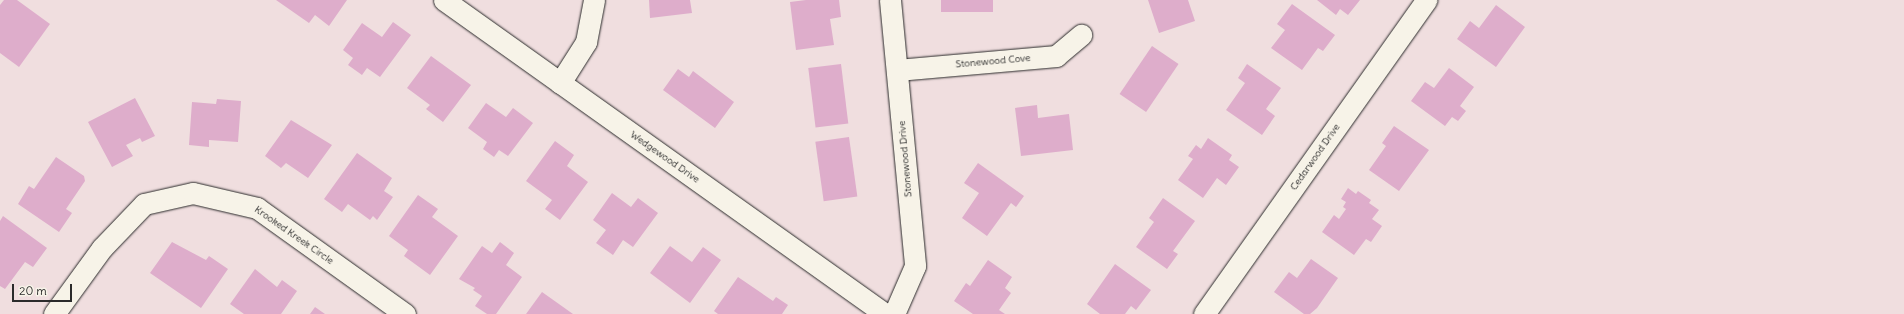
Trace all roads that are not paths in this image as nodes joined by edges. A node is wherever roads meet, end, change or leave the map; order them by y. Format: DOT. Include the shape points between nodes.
graph roads {
  1 [pos="444,0"];
  2 [pos="594,0"];
  3 [pos="890,0"];
  4 [pos="1426,0"];
  5 [pos="1081,35"];
  6 [pos="897,70"];
  7 [pos="560,83"];
  8 [pos="54,314"];
  9 [pos="405,314"];
  10 [pos="885,314"];
  11 [pos="894,314"];
  12 [pos="1204,314"];
  1 -- 7 [label="street, Wedgewood Drive"];
  2 -- 7 [label="street" via="586,42"];
  3 -- 6 [label="street, Stonewood Drive"];
  4 -- 12 [label="street, Cedarwood Drive"];
  5 -- 6 [label="street, Stonewood Cove" via="1056,56"];
  6 -- 11 [label="street, Stonewood Drive" via="915,266"];
  7 -- 10 [label="street, Wedgewood Drive"];
  8 -- 9 [label="street, Krooked Kreek Circle" via="102,248 144,204 193,193 257,208"];
}
